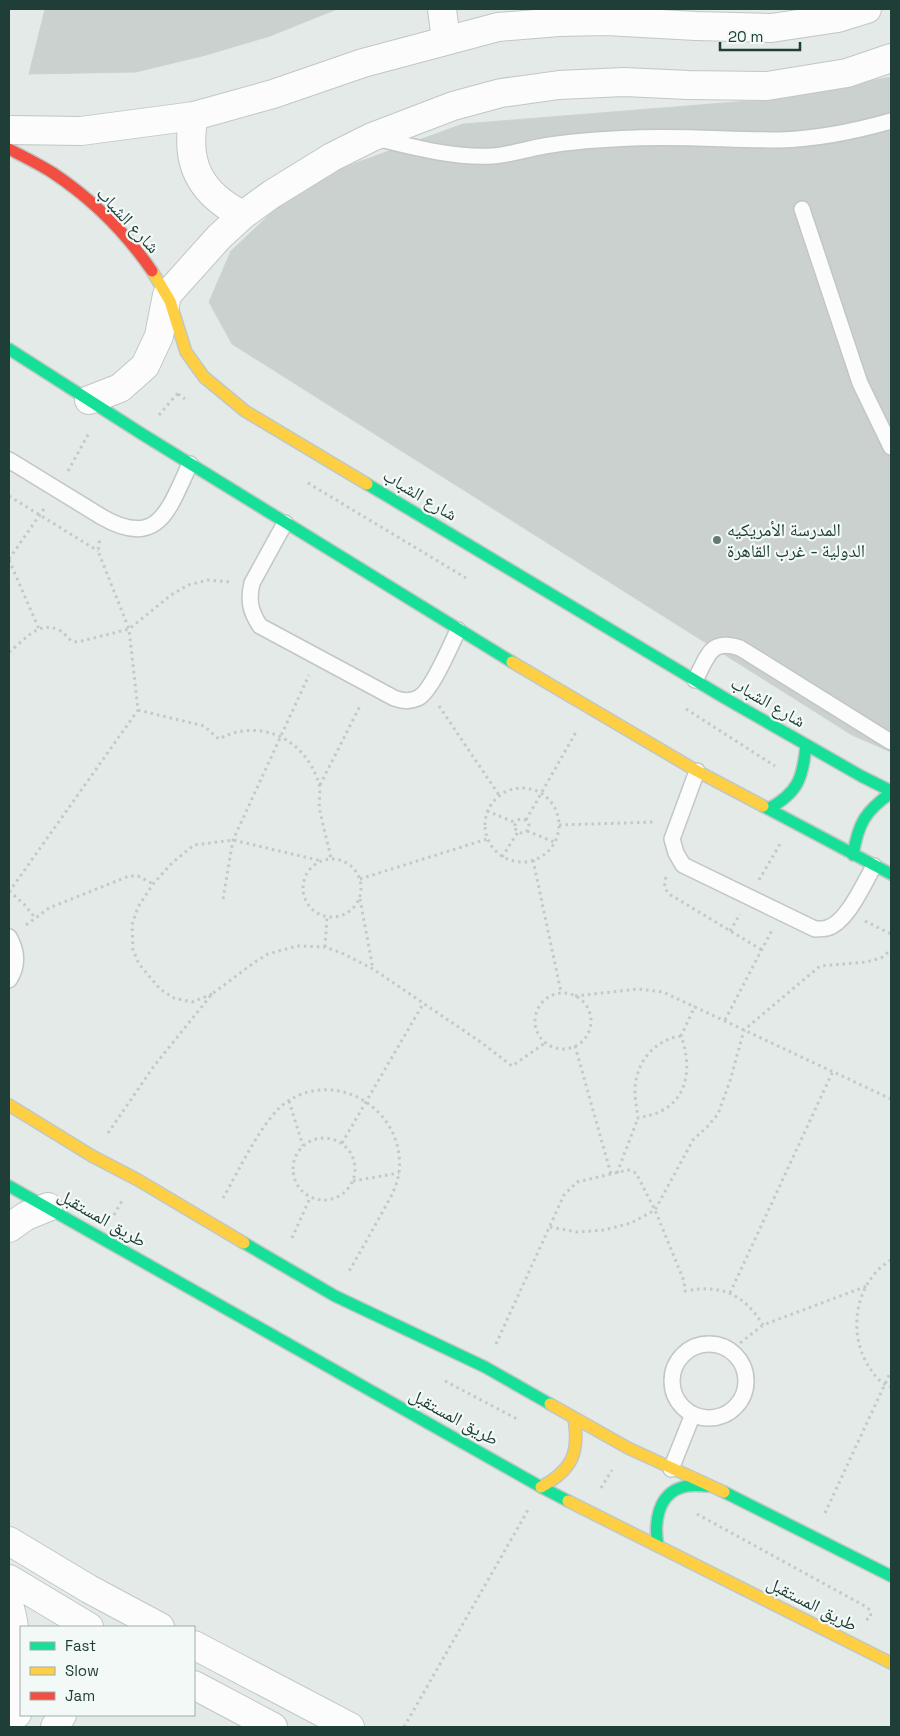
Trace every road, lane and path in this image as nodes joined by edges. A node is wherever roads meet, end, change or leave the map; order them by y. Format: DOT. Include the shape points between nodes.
graph roads {
  1 [pos="442,9"];
  2 [pos="867,9"];
  3 [pos="553,15"];
  4 [pos="446,40"];
  5 [pos="891,58"];
  6 [pos="194,116"];
  7 [pos="891,121"];
  8 [pos="9,130"];
  9 [pos="372,137"];
  10 [pos="9,149"];
  11 [pos="802,209"];
  12 [pos="243,215"];
  13 [pos="167,295"];
  14 [pos="13,351"];
  15 [pos="9,368"];
  16 [pos="199,370"];
  17 [pos="178,394"];
  18 [pos="89,400"];
  19 [pos="185,400"];
  20 [pos="887,427"];
  21 [pos="142,434"];
  22 [pos="891,447"];
  23 [pos="9,460"];
  24 [pos="190,464"];
  25 [pos="302,480"];
  26 [pos="9,496"];
  27 [pos="102,517"];
  28 [pos="285,523"];
  29 [pos="98,551"];
  30 [pos="9,560"];
  31 [pos="468,579"];
  32 [pos="252,583"];
  33 [pos="39,629"];
  34 [pos="129,629"];
  35 [pos="458,630"];
  36 [pos="9,652"];
  37 [pos="317,656"];
  38 [pos="696,680"];
  39 [pos="370,685"];
  40 [pos="428,689"];
  41 [pos="683,707"];
  42 [pos="590,708"];
  43 [pos="138,710"];
  44 [pos="281,737"];
  45 [pos="891,742"];
  46 [pos="806,745"];
  47 [pos="780,769"];
  48 [pos="696,771"];
  49 [pos="319,786"];
  50 [pos="891,792"];
  51 [pos="541,793"];
  52 [pos="499,795"];
  53 [pos="768,809"];
  54 [pos="487,811"];
  55 [pos="526,820"];
  56 [pos="679,821"];
  57 [pos="793,822"];
  58 [pos="516,823"];
  59 [pos="559,825"];
  60 [pos="527,831"];
  61 [pos="518,832"];
  62 [pos="487,839"];
  63 [pos="234,840"];
  64 [pos="555,843"];
  65 [pos="853,855"];
  66 [pos="502,857"];
  67 [pos="331,859"];
  68 [pos="533,860"];
  69 [pos="322,861"];
  70 [pos="874,866"];
  71 [pos="891,874"];
  72 [pos="360,879"];
  73 [pos="153,884"];
  74 [pos="9,892"];
  75 [pos="750,897"];
  76 [pos="360,898"];
  77 [pos="223,899"];
  78 [pos="847,912"];
  79 [pos="782,913"];
  80 [pos="327,916"];
  81 [pos="730,931"];
  82 [pos="891,934"];
  83 [pos="9,937"];
  84 [pos="325,948"];
  85 [pos="891,950"];
  86 [pos="373,970"];
  87 [pos="9,980"];
  88 [pos="561,992"];
  89 [pos="212,994"];
  90 [pos="576,996"];
  91 [pos="423,1004"];
  92 [pos="695,1006"];
  93 [pos="725,1020"];
  94 [pos="744,1030"];
  95 [pos="681,1036"];
  96 [pos="545,1043"];
  97 [pos="575,1046"];
  98 [pos="833,1071"];
  99 [pos="891,1099"];
  100 [pos="289,1101"];
  101 [pos="365,1101"];
  102 [pos="9,1104"];
  103 [pos="638,1118"];
  104 [pos="342,1143"];
  105 [pos="302,1146"];
  106 [pos="92,1156"];
  107 [pos="399,1173"];
  108 [pos="617,1173"];
  109 [pos="611,1174"];
  110 [pos="138,1180"];
  111 [pos="353,1181"];
  112 [pos="9,1186"];
  113 [pos="310,1198"];
  114 [pos="48,1207"];
  115 [pos="655,1210"];
  116 [pos="209,1222"];
  117 [pos="550,1227"];
  118 [pos="9,1228"];
  119 [pos="100,1237"];
  120 [pos="891,1260"];
  121 [pos="280,1264"];
  122 [pos="867,1286"];
  123 [pos="730,1293"];
  124 [pos="335,1296"];
  125 [pos="763,1325"];
  126 [pos="730,1351"];
  127 [pos="485,1367"];
  128 [pos="891,1371"];
  129 [pos="885,1385"];
  130 [pos="891,1387"];
  131 [pos="693,1414"];
  132 [pos="574,1418"];
  133 [pos="628,1448"];
  134 [pos="671,1469"];
  135 [pos="711,1486"];
  136 [pos="541,1487"];
  137 [pos="588,1510"];
  138 [pos="814,1537"];
  139 [pos="9,1541"];
  140 [pos="658,1546"];
  141 [pos="891,1576"];
  142 [pos="9,1579"];
  143 [pos="89,1590"];
  144 [pos="9,1604"];
  145 [pos="117,1617"];
  146 [pos="76,1624"];
  147 [pos="156,1626"];
  148 [pos="195,1646"];
  149 [pos="891,1663"];
  150 [pos="195,1686"];
  151 [pos="16,1716"];
  152 [pos="274,1727"];
  153 [pos="350,1727"];
  154 [pos="404,1727"];
  1 -- 4 [label="street"];
  2 -- 3 [label="street" via="838,18 771,28 606,21"];
  3 -- 4 [label="street"];
  4 -- 6 [label="street"];
  5 -- 9 [label="street" via="847,73 767,86 624,82 560,85 501,93 453,106"];
  6 -- 8 [label="street" via="81,131"];
  6 -- 12 [label="street" via="190,150 202,183 227,208"];
  7 -- 9 [label="lane" via="781,140 677,136 598,139 493,156 419,149"];
  9 -- 12 [label="street" via="325,161"];
  10 -- 13 [label="street, شارع الشباب" via="53,173 98,207 136,248"];
  11 -- 20 [label="lane" via="860,383"];
  12 -- 13 [label="street"];
  13 -- 16 [label="street, شارع الشباب" via="186,352"];
  13 -- 18 [label="street" via="159,336 144,366 120,388"];
  14 -- 15 [label="lane"];
  14 -- 18 [label="street"];
  16 -- 17 [label="path"];
  16 -- 38 [label="street, شارع الشباب" via="245,411"];
  17 -- 19 [label="path"];
  17 -- 21 [label="path"];
  18 -- 21 [label="street"];
  20 -- 22 [label="lane"];
  21 -- 24 [label="street"];
  23 -- 27 [label="lane"];
  24 -- 27 [label="lane" via="166,514 155,523 129,529"];
  24 -- 28 [label="street"];
  25 -- 31 [label="path"];
  26 -- 29 [label="path"];
  27 -- 29 [label="path"];
  28 -- 32 [label="lane"];
  28 -- 35 [label="street"];
  29 -- 34 [label="path"];
  30 -- 33 [label="path"];
  32 -- 34 [label="path" via="208,580 188,584"];
  32 -- 37 [label="lane" via="250,605 260,626"];
  33 -- 34 [label="path" via="53,628 71,642 78,642"];
  33 -- 36 [label="path"];
  34 -- 43 [label="path"];
  35 -- 40 [label="lane"];
  35 -- 42 [label="street"];
  37 -- 39 [label="lane"];
  37 -- 44 [label="path"];
  38 -- 45 [label="lane" via="711,650 720,644 740,648"];
  38 -- 46 [label="street, شارع الشباب"];
  39 -- 40 [label="lane" via="407,702 419,698"];
  39 -- 49 [label="path"];
  40 -- 52 [label="path"];
  41 -- 47 [label="path"];
  42 -- 48 [label="street"];
  42 -- 51 [label="path"];
  43 -- 44 [label="path" via="204,726 219,739 230,733 252,729"];
  43 -- 74 [label="path"];
  44 -- 49 [label="path" via="302,753 313,768"];
  44 -- 63 [label="path"];
  46 -- 50 [label="street, شارع الشباب"];
  46 -- 53 [label="street" via="805,769 797,787 784,802"];
  48 -- 53 [label="street"];
  48 -- 56 [label="lane"];
  49 -- 67 [label="path" via="319,809"];
  50 -- 65 [label="street" via="863,818 855,836"];
  51 -- 52 [label="path" via="520,787"];
  51 -- 55 [label="path"];
  51 -- 59 [label="path" via="554,807"];
  52 -- 54 [label="path"];
  53 -- 57 [label="street"];
  54 -- 58 [label="path"];
  54 -- 62 [label="path" via="484,830"];
  55 -- 58 [label="path"];
  55 -- 60 [label="path"];
  56 -- 59 [label="path"];
  56 -- 75 [label="lane" via="672,839 683,865"];
  57 -- 65 [label="street"];
  57 -- 75 [label="path"];
  58 -- 61 [label="path"];
  59 -- 64 [label="path"];
  60 -- 61 [label="path"];
  60 -- 64 [label="path"];
  61 -- 66 [label="path"];
  62 -- 66 [label="path"];
  62 -- 72 [label="path"];
  63 -- 69 [label="path"];
  63 -- 73 [label="path" via="194,845"];
  63 -- 77 [label="path"];
  64 -- 68 [label="path"];
  65 -- 70 [label="street"];
  66 -- 68 [label="path" via="517,862"];
  67 -- 69 [label="path"];
  67 -- 72 [label="path" via="341,860"];
  68 -- 88 [label="path"];
  69 -- 80 [label="path" via="306,875 304,896 316,913"];
  70 -- 71 [label="street"];
  70 -- 78 [label="lane"];
  72 -- 76 [label="path"];
  73 -- 74 [label="path" via="138,876 129,876 48,908 36,919"];
  73 -- 89 [label="path" via="138,907 132,925 133,950 139,964 160,989 174,998 192,1002"];
  75 -- 79 [label="lane"];
  75 -- 81 [label="path"];
  76 -- 80 [label="path" via="346,913 337,917"];
  76 -- 86 [label="path"];
  78 -- 79 [label="lane" via="828,928 815,929"];
  78 -- 82 [label="path"];
  79 -- 93 [label="path"];
  80 -- 84 [label="path"];
  83 -- 87 [label="lane" via="16,956"];
  84 -- 86 [label="path"];
  84 -- 89 [label="path" via="297,946 268,954"];
  85 -- 94 [label="path" via="881,958 866,962 820,966"];
  86 -- 91 [label="path"];
  88 -- 90 [label="path"];
  88 -- 96 [label="path" via="540,1002 535,1012 534,1024"];
  89 -- 106 [label="path" via="154,1066"];
  90 -- 92 [label="path" via="651,989"];
  90 -- 97 [label="path" via="591,1015 585,1039"];
  91 -- 96 [label="path" via="512,1066"];
  91 -- 101 [label="path"];
  92 -- 93 [label="path"];
  92 -- 95 [label="path"];
  93 -- 94 [label="path"];
  94 -- 98 [label="path"];
  94 -- 115 [label="path" via="718,1114 692,1140"];
  95 -- 103 [label="path" via="658,1044 641,1063 635,1089"];
  95 -- 103 [label="path" via="687,1052 688,1070 680,1094 655,1114"];
  96 -- 97 [label="path" via="554,1048"];
  97 -- 109 [label="path"];
  98 -- 99 [label="path"];
  98 -- 123 [label="path"];
  100 -- 101 [label="path" via="307,1092 327,1090 347,1092"];
  100 -- 105 [label="path"];
  100 -- 116 [label="path" via="273,1113 262,1129"];
  101 -- 104 [label="path"];
  101 -- 107 [label="path" via="381,1114 393,1132 399,1152"];
  102 -- 106 [label="street"];
  103 -- 108 [label="path"];
  104 -- 105 [label="path" via="322,1138"];
  104 -- 111 [label="path" via="354,1160 356,1171"];
  105 -- 113 [label="path" via="294,1159 293,1174 299,1188"];
  106 -- 110 [label="street"];
  107 -- 111 [label="path"];
  107 -- 124 [label="path" via="391,1196"];
  108 -- 109 [label="path"];
  108 -- 115 [label="path" via="628,1170 636,1173"];
  109 -- 117 [label="path" via="577,1182 564,1195"];
  110 -- 116 [label="street"];
  110 -- 119 [label="path"];
  111 -- 113 [label="path" via="336,1199"];
  112 -- 114 [label="street, طريق المستقبل"];
  113 -- 121 [label="path"];
  114 -- 118 [label="street" via="26,1216"];
  114 -- 119 [label="street, طريق المستقبل"];
  115 -- 117 [label="path" via="631,1223 604,1230 577,1232"];
  115 -- 123 [label="path" via="684,1281 685,1291 700,1288"];
  116 -- 121 [label="street"];
  117 -- 127 [label="path"];
  119 -- 136 [label="street, طريق المستقبل"];
  120 -- 122 [label="path"];
  121 -- 124 [label="street"];
  122 -- 125 [label="path"];
  122 -- 129 [label="path" via="857,1314 856,1329 865,1360"];
  123 -- 125 [label="path" via="744,1301"];
  124 -- 127 [label="street"];
  125 -- 126 [label="path"];
  126 -- 131 [label="lane" via="739,1359 746,1382 738,1404 717,1417"];
  126 -- 131 [label="lane" via="719,1346 695,1347 677,1362 672,1386 683,1408"];
  127 -- 132 [label="street"];
  128 -- 129 [label="path"];
  129 -- 130 [label="path"];
  129 -- 138 [label="path"];
  131 -- 134 [label="lane"];
  132 -- 133 [label="street"];
  132 -- 136 [label="street" via="578,1433 572,1461 565,1471"];
  133 -- 134 [label="street"];
  133 -- 137 [label="path"];
  134 -- 135 [label="street"];
  135 -- 138 [label="street"];
  135 -- 140 [label="street" via="679,1488 666,1498 655,1519"];
  136 -- 137 [label="street, طريق المستقبل"];
  136 -- 154 [label="path"];
  137 -- 140 [label="street, طريق المستقبل"];
  138 -- 141 [label="street"];
  139 -- 143 [label="street"];
  140 -- 149 [label="street, طريق المستقبل"];
  142 -- 146 [label="street"];
  143 -- 145 [label="street"];
  143 -- 146 [label="street"];
  144 -- 151 [label="street" via="16,1643"];
  145 -- 147 [label="street"];
  148 -- 153 [label="street"];
  150 -- 152 [label="street"];
}
